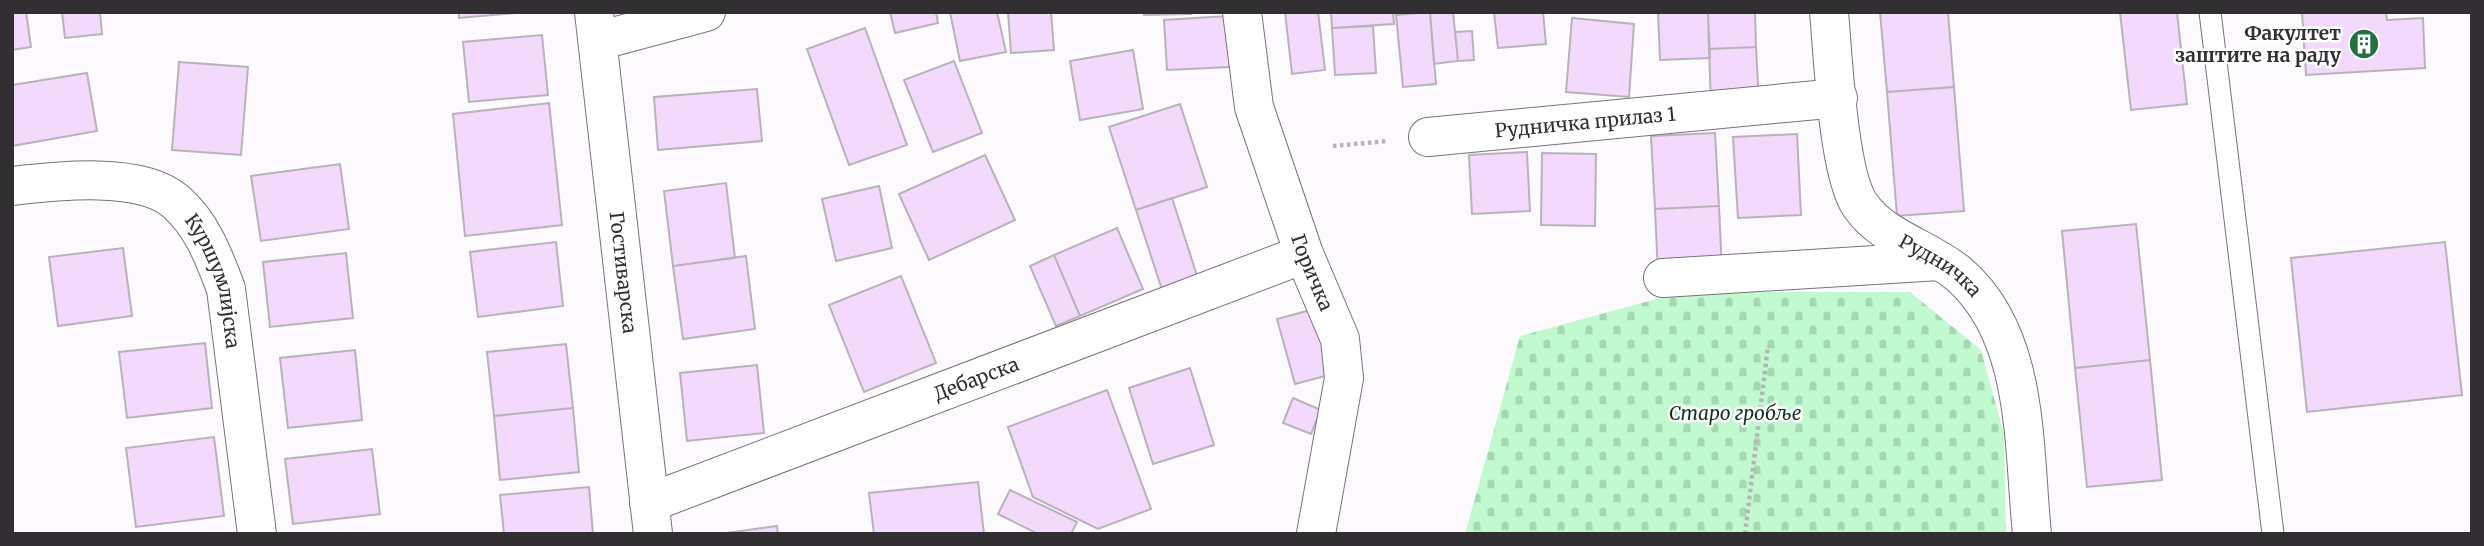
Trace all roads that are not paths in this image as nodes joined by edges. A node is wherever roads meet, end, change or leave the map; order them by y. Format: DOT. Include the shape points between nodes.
graph roads {
  1 [pos="706,12"];
  2 [pos="1242,12"];
  3 [pos="1829,12"];
  4 [pos="2210,12"];
  5 [pos="596,26"];
  6 [pos="1838,98"];
  7 [pos="1428,138"];
  8 [pos="12,186"];
  9 [pos="1304,254"];
  10 [pos="1939,261"];
  11 [pos="1663,278"];
  12 [pos="651,519"];
  13 [pos="257,534"];
  14 [pos="1317,534"];
  15 [pos="2032,534"];
  16 [pos="2273,534"];
  1 -- 5 [label="street"];
  2 -- 9 [label="street, Горичка" via="1254,107"];
  3 -- 6 [label="street, Рудничка"];
  4 -- 16 [label="lane"];
  5 -- 12 [label="street, Гостиварска"];
  6 -- 7 [label="street, Рудничка прилаз 1"];
  6 -- 10 [label="street, Рудничка" via="1847,170 1860,205 1881,227"];
  8 -- 13 [label="street, Куршумлијска" via="83,181 155,188 175,201 198,227 226,289"];
  9 -- 12 [label="street, Дебарска"];
  9 -- 14 [label="street, Горичка" via="1340,339 1345,366"];
  10 -- 11 [label="street"];
  10 -- 15 [label="street, Рудничка" via="1958,273 1990,310 2011,359"];
}
